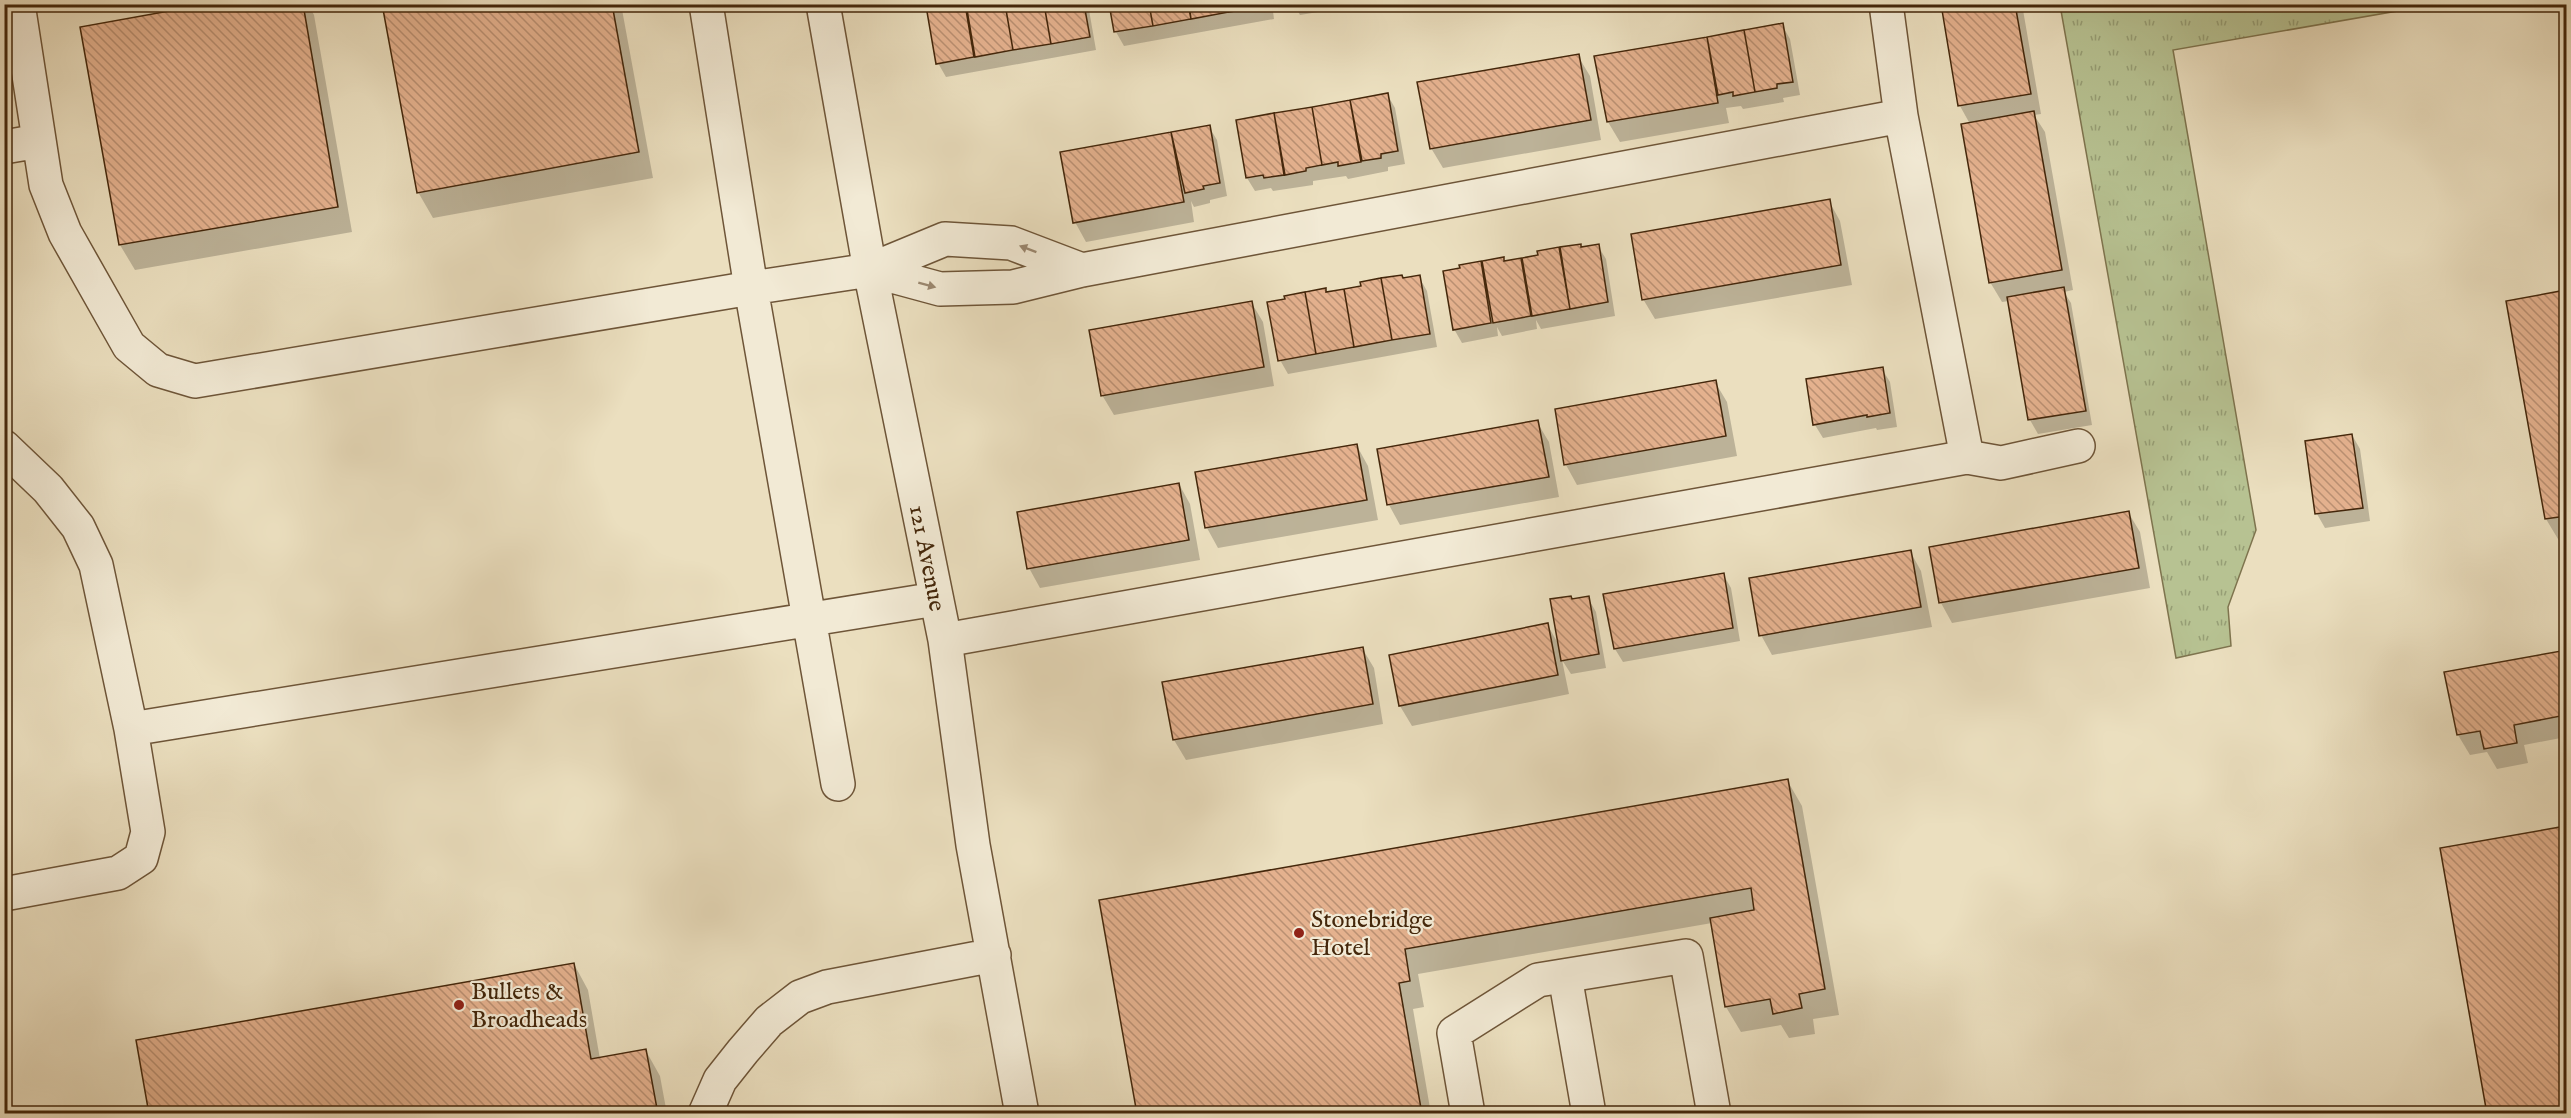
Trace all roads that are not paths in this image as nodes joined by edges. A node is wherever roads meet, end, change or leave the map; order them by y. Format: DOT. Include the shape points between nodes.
graph roads {
  1 [pos="18,4"];
  2 [pos="706,4"];
  3 [pos="822,4"];
  4 [pos="1886,4"];
  5 [pos="1901,116"];
  6 [pos="39,141"];
  7 [pos="4,147"];
  8 [pos="870,270"];
  9 [pos="1082,270"];
  10 [pos="751,288"];
  11 [pos="2078,446"];
  12 [pos="4,447"];
  13 [pos="1967,457"];
  14 [pos="936,599"];
  15 [pos="810,618"];
  16 [pos="945,640"];
  17 [pos="131,729"];
  18 [pos="838,784"];
  19 [pos="4,894"];
  20 [pos="993,956"];
  21 [pos="1565,976"];
  22 [pos="705,1113"];
  23 [pos="1022,1113"];
  24 [pos="1468,1113"];
  25 [pos="1589,1113"];
  26 [pos="1714,1113"];
  1 -- 6 [label="street"];
  2 -- 10 [label="street"];
  3 -- 8 [label="street, 121 Avenue"];
  4 -- 5 [label="street"];
  5 -- 9 [label="street"];
  5 -- 13 [label="street"];
  6 -- 7 [label="street"];
  6 -- 10 [label="street" via="46,185 65,233 129,346 158,370 195,381"];
  8 -- 9 [label="street, one-way" via="940,289 1012,287"];
  9 -- 8 [label="street, one-way" via="1011,243 945,238"];
  8 -- 10 [label="street"];
  8 -- 14 [label="street, 121 Avenue"];
  10 -- 15 [label="street"];
  11 -- 13 [label="street" via="2001,463"];
  12 -- 17 [label="street" via="48,489 78,527 96,565"];
  13 -- 16 [label="street"];
  14 -- 15 [label="street"];
  14 -- 16 [label="street, 121 Avenue"];
  15 -- 17 [label="street"];
  15 -- 18 [label="street"];
  16 -- 20 [label="street, 121 Avenue" via="973,845"];
  17 -- 19 [label="street" via="148,832 141,858 118,873"];
  20 -- 22 [label="street" via="827,987 800,997 769,1021 743,1051 720,1080"];
  20 -- 23 [label="street, 121 Avenue"];
  21 -- 24 [label="street" via="1538,980 1454,1033"];
  21 -- 25 [label="street"];
  21 -- 26 [label="street" via="1686,956"];
}
